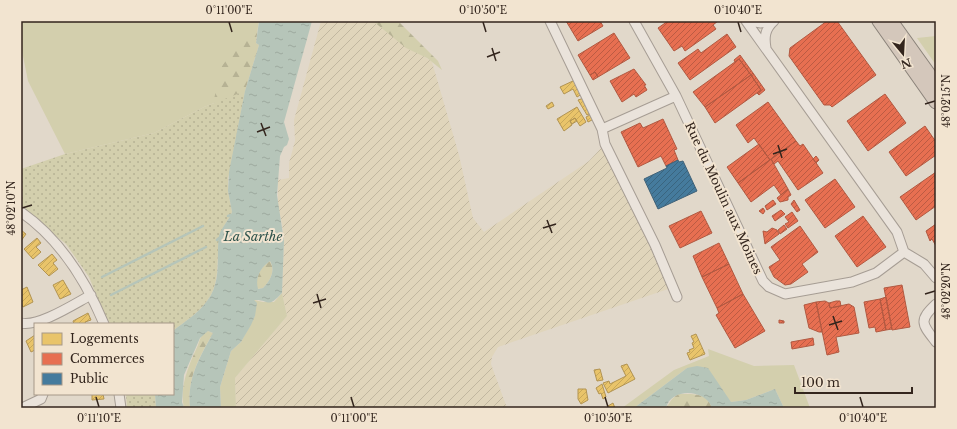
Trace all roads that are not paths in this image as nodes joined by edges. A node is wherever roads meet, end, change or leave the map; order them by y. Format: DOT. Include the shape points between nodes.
graph roads {
  1 [pos="550,21"];
  2 [pos="634,21"];
  3 [pos="746,21"];
  4 [pos="750,21"];
  5 [pos="769,21"];
  6 [pos="774,21"];
  7 [pos="879,21"];
  8 [pos="892,21"];
  9 [pos="901,21"];
  10 [pos="766,50"];
  11 [pos="936,74"];
  12 [pos="931,85"];
  13 [pos="676,96"];
  14 [pos="936,102"];
  15 [pos="602,129"];
  16 [pos="21,212"];
  17 [pos="904,252"];
  18 [pos="936,278"];
  19 [pos="91,295"];
  20 [pos="677,297"];
  21 [pos="936,304"];
  22 [pos="21,323"];
  23 [pos="34,323"];
  24 [pos="34,323"];
  25 [pos="104,323"];
  26 [pos="936,342"];
  27 [pos="43,395"];
  28 [pos="120,395"];
  29 [pos="22,408"];
  30 [pos="121,408"];
  1 -- 15 [label="street"];
  2 -- 13 [label="street, Rue du Moulin aux Moines"];
  3 -- 10 [label="street"];
  4 -- 5 [label="street"];
  6 -- 10 [label="street" via="769,25 765,35"];
  7 -- 12 [label="highway"];
  8 -- 12 [label="highway"];
  9 -- 11 [label="highway"];
  10 -- 17 [label="street" via="897,232"];
  12 -- 14 [label="highway"];
  13 -- 15 [label="street"];
  13 -- 17 [label="street, Rue du Moulin aux Moines" via="763,281 769,287 785,294 852,282 876,273"];
  15 -- 20 [label="street" via="605,144 655,245"];
  16 -- 19 [label="street" via="38,224 65,254"];
  17 -- 18 [label="street" via="924,264"];
  19 -- 24 [label="street"];
  19 -- 25 [label="street"];
  21 -- 26 [label="street" via="924,315 923,320"];
  22 -- 23 [label="street"];
  27 -- 29 [label="street" via="41,399"];
  28 -- 30 [label="street"];
}
